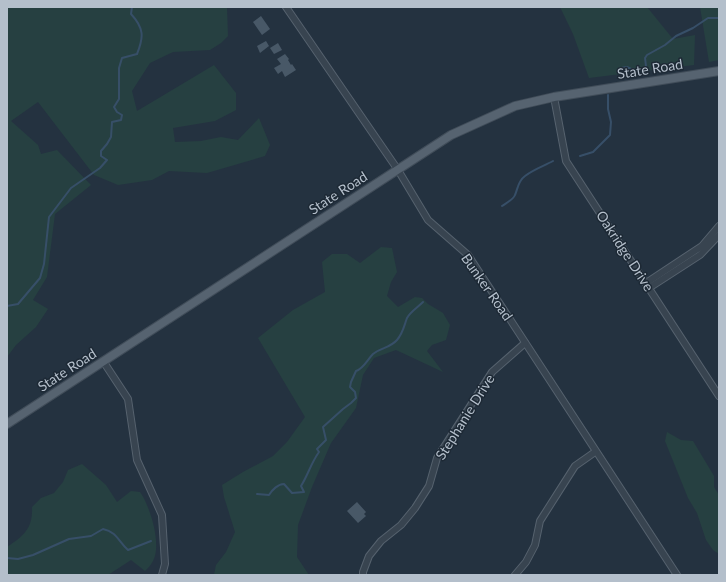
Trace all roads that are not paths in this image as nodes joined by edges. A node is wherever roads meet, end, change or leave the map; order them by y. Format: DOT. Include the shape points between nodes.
graph roads {
  1 [pos="286,7"];
  2 [pos="719,71"];
  3 [pos="554,97"];
  4 [pos="398,170"];
  5 [pos="719,226"];
  6 [pos="719,235"];
  7 [pos="648,286"];
  8 [pos="525,343"];
  9 [pos="103,361"];
  10 [pos="719,396"];
  11 [pos="7,424"];
  12 [pos="595,452"];
  13 [pos="162,575"];
  14 [pos="363,575"];
  15 [pos="515,575"];
  16 [pos="677,575"];
  1 -- 4 [label="street, Bunker Road"];
  2 -- 3 [label="main road, State Road"];
  3 -- 4 [label="main road, State Road" via="516,106 477,122 451,135"];
  3 -- 7 [label="street, Oakridge Drive" via="566,161"];
  4 -- 8 [label="street, Bunker Road" via="428,220 468,255"];
  4 -- 9 [label="main road, State Road"];
  5 -- 7 [label="street" via="698,249"];
  6 -- 7 [label="street" via="700,255"];
  7 -- 10 [label="street, Oakridge Drive"];
  8 -- 12 [label="street, Bunker Road"];
  8 -- 14 [label="street, Stephanie Drive" via="492,372 437,458 429,486 401,525 380,541 369,556"];
  9 -- 11 [label="main road, State Road"];
  9 -- 13 [label="street" via="128,399 137,460 162,515 165,564"];
  12 -- 15 [label="street" via="575,466 540,521 535,545"];
  12 -- 16 [label="street, Bunker Road"];
}
